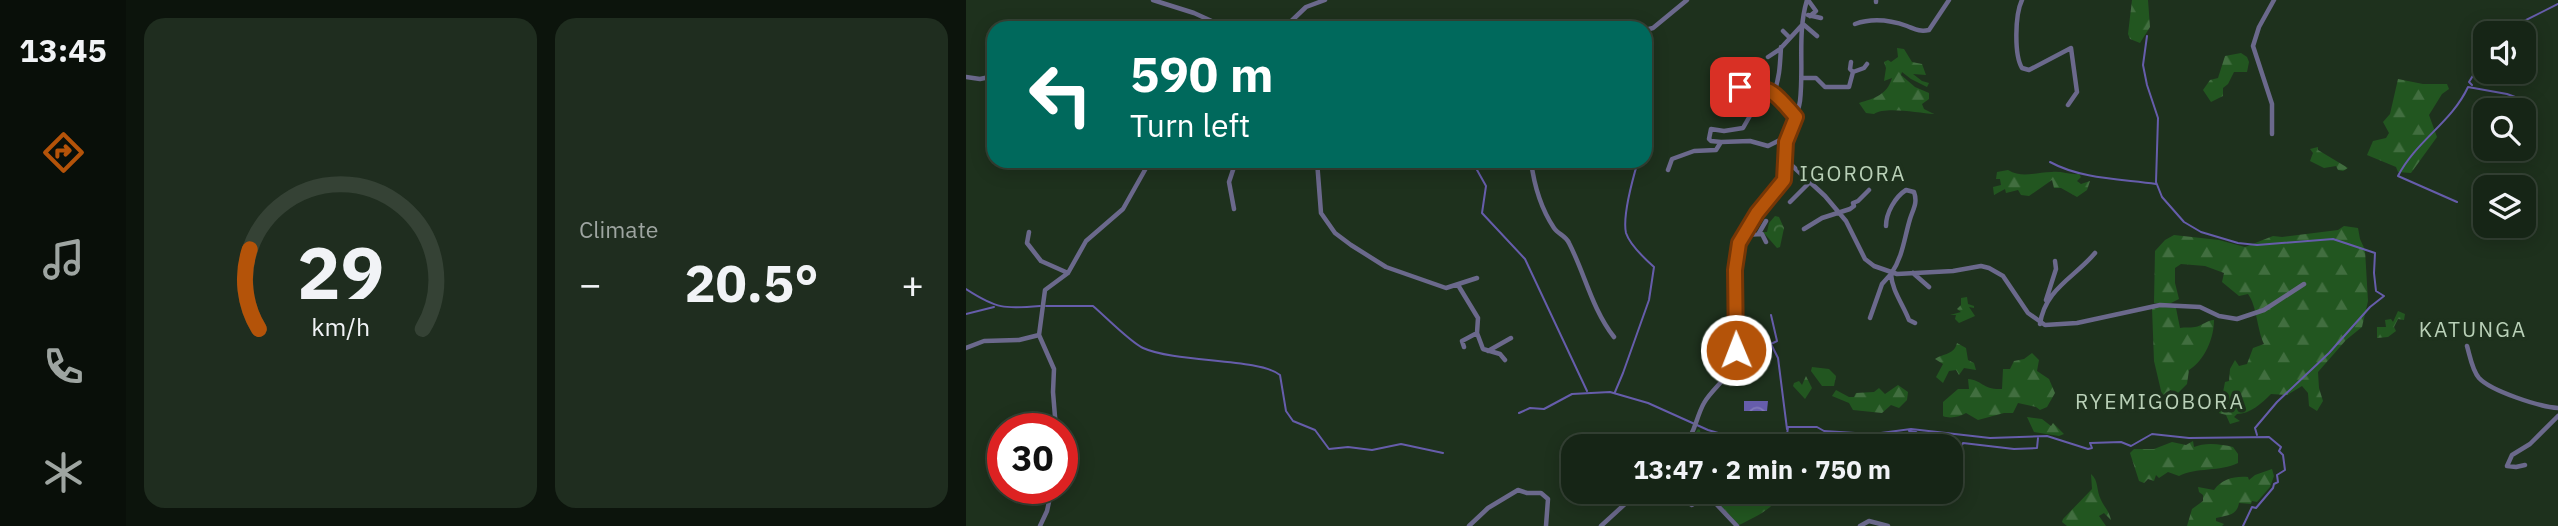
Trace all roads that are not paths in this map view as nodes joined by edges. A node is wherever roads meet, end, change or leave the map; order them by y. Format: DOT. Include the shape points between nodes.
graph roads {
  1 [pos="1153,0"];
  2 [pos="1325,0"];
  3 [pos="1687,0"];
  4 [pos="1807,0"];
  5 [pos="1949,0"];
  6 [pos="2022,0"];
  7 [pos="2274,0"];
  8 [pos="1806,15"];
  9 [pos="1821,18"];
  10 [pos="1213,21"];
  11 [pos="1291,21"];
  12 [pos="1803,24"];
  13 [pos="1854,24"];
  14 [pos="1652,28"];
  15 [pos="1783,31"];
  16 [pos="1817,36"];
  17 [pos="1790,38"];
  18 [pos="1781,47"];
  19 [pos="1768,57"];
  20 [pos="1851,62"];
  21 [pos="1867,64"];
  22 [pos="1853,72"];
  23 [pos="966,77"];
  24 [pos="987,78"];
  25 [pos="1802,78"];
  26 [pos="1774,92"];
  27 [pos="1733,97"];
  28 [pos="2068,105"];
  29 [pos="1796,117"];
  30 [pos="1790,134"];
  31 [pos="2272,134"];
  32 [pos="1721,142"];
  33 [pos="1786,160"];
  34 [pos="1146,168"];
  35 [pos="1234,168"];
  36 [pos="1317,168"];
  37 [pos="1532,168"];
  38 [pos="1668,170"];
  39 [pos="1809,183"];
  40 [pos="1869,190"];
  41 [pos="1830,192"];
  42 [pos="1825,197"];
  43 [pos="1790,202"];
  44 [pos="1234,209"];
  45 [pos="1837,213"];
  46 [pos="1766,221"];
  47 [pos="1886,226"];
  48 [pos="1804,229"];
  49 [pos="1028,232"];
  50 [pos="1759,233"];
  51 [pos="1743,235"];
  52 [pos="1766,242"];
  53 [pos="2095,253"];
  54 [pos="2055,261"];
  55 [pos="1912,272"];
  56 [pos="1068,273"];
  57 [pos="1891,274"];
  58 [pos="1477,278"];
  59 [pos="2304,284"];
  60 [pos="1458,285"];
  61 [pos="1929,287"];
  62 [pos="2046,301"];
  63 [pos="1870,318"];
  64 [pos="1915,323"];
  65 [pos="2040,324"];
  66 [pos="1477,333"];
  67 [pos="1039,335"];
  68 [pos="1614,337"];
  69 [pos="1511,338"];
  70 [pos="2467,346"];
  71 [pos="1464,347"];
  72 [pos="966,348"];
  73 [pos="1488,351"];
  74 [pos="1505,360"];
  75 [pos="2558,408"];
  76 [pos="1055,413"];
  77 [pos="2558,416"];
  78 [pos="1692,434"];
  79 [pos="2525,465"];
  80 [pos="1049,504"];
  81 [pos="1625,504"];
  82 [pos="1716,504"];
  83 [pos="1040,526"];
  84 [pos="1469,526"];
  85 [pos="1546,526"];
  86 [pos="1601,526"];
  87 [pos="1737,526"];
  88 [pos="1860,526"];
  89 [pos="1888,526"];
  1 -- 10 [label="street"];
  2 -- 11 [label="street" via="1306,7"];
  3 -- 14 [label="street"];
  4 -- 8 [label="street"];
  4 -- 8 [label="street" via="1816,11"];
  5 -- 13 [label="street" via="1929,30 1881,20"];
  6 -- 28 [label="street" via="2017,21 2018,61 2029,70 2071,48 2077,92"];
  7 -- 31 [label="street" via="2253,46 2272,104"];
  8 -- 9 [label="street"];
  8 -- 12 [label="street"];
  12 -- 16 [label="street"];
  12 -- 17 [label="street"];
  12 -- 25 [label="street"];
  15 -- 17 [label="street"];
  17 -- 18 [label="street"];
  18 -- 19 [label="street"];
  18 -- 26 [label="street" via="1780,78"];
  20 -- 22 [label="street"];
  21 -- 22 [label="street"];
  22 -- 25 [label="street" via="1849,87 1842,88"];
  23 -- 24 [label="street"];
  25 -- 29 [label="street"];
  26 -- 27 [label="street" via="1740,87"];
  26 -- 29 [label="street"];
  26 -- 32 [label="street" via="1743,128 1710,129 1709,139"];
  29 -- 30 [label="street"];
  30 -- 32 [label="street" via="1768,146"];
  30 -- 33 [label="street"];
  32 -- 38 [label="street" via="1716,150 1672,159"];
  33 -- 39 [label="street"];
  33 -- 51 [label="street" via="1784,180"];
  34 -- 56 [label="street" via="1123,209 1086,241"];
  35 -- 44 [label="street" via="1229,182"];
  36 -- 60 [label="street" via="1320,209 1335,233 1386,267 1446,288"];
  37 -- 68 [label="street" via="1544,209 1556,232 1567,239"];
  39 -- 42 [label="street"];
  39 -- 43 [label="street"];
  40 -- 45 [label="street" via="1850,209"];
  41 -- 42 [label="street"];
  42 -- 45 [label="street"];
  45 -- 48 [label="street"];
  45 -- 57 [label="street" via="1849,224 1865,259"];
  46 -- 50 [label="street"];
  47 -- 57 [label="street" via="1898,197 1906,190 1914,192 1905,246"];
  49 -- 56 [label="street" via="1027,243 1041,261"];
  50 -- 51 [label="street"];
  50 -- 52 [label="street"];
  51 -- 78 [label="street" via="1736,253 1735,363 1700,411"];
  53 -- 62 [label="street"];
  54 -- 62 [label="street"];
  55 -- 57 [label="street"];
  55 -- 61 [label="street"];
  55 -- 65 [label="street" via="1989,268 2003,276"];
  56 -- 67 [label="street" via="1047,288"];
  57 -- 63 [label="street" via="1882,284"];
  57 -- 64 [label="street" via="1895,294"];
  58 -- 60 [label="street"];
  59 -- 65 [label="street" via="2264,310 2237,319 2200,307 2160,305 2077,323"];
  60 -- 66 [label="street" via="1478,318"];
  62 -- 65 [label="street"];
  66 -- 71 [label="street" via="1462,341"];
  66 -- 73 [label="street"];
  67 -- 72 [label="street" via="984,341"];
  67 -- 76 [label="street" via="1054,369"];
  69 -- 73 [label="street"];
  70 -- 75 [label="street" via="2481,380 2531,403"];
  73 -- 74 [label="street"];
  77 -- 79 [label="street" via="2512,455 2507,466"];
  80 -- 83 [label="street"];
  81 -- 86 [label="street"];
  82 -- 87 [label="street"];
  84 -- 85 [label="street" via="1518,490 1541,493 1549,499"];
  88 -- 89 [label="street" via="1869,522"];
}
